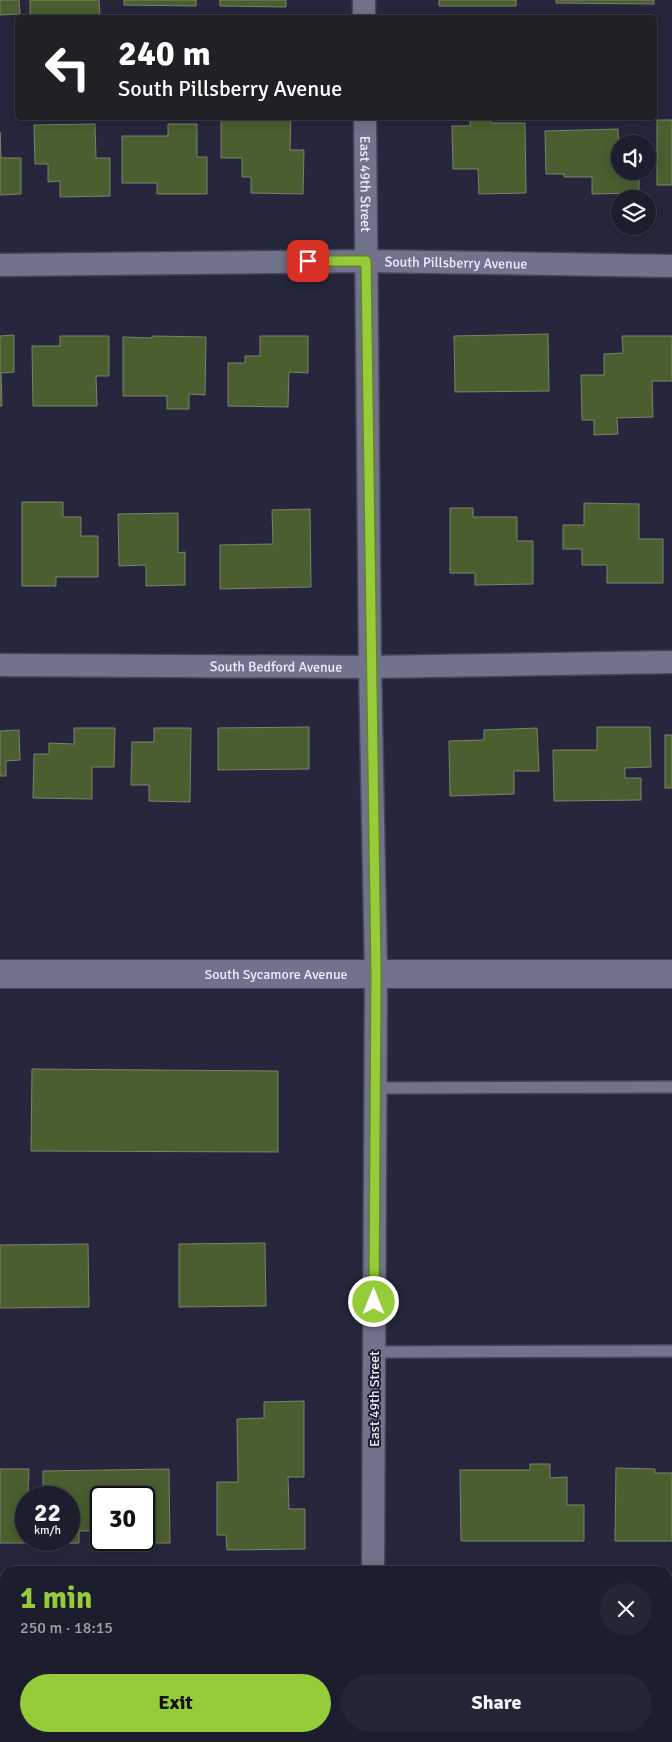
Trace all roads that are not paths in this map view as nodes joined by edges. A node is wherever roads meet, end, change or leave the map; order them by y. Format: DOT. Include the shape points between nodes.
graph roads {
  1 [pos="364,0"];
  2 [pos="364,15"];
  3 [pos="365,120"];
  4 [pos="366,261"];
  5 [pos="0,265"];
  6 [pos="672,266"];
  7 [pos="672,662"];
  8 [pos="0,665"];
  9 [pos="370,667"];
  10 [pos="0,974"];
  11 [pos="376,974"];
  12 [pos="672,974"];
  13 [pos="672,1086"];
  14 [pos="375,1088"];
  15 [pos="672,1351"];
  16 [pos="374,1352"];
  17 [pos="373,1566"];
  1 -- 2 [label="street"];
  3 -- 4 [label="street, East 49th Street"];
  4 -- 5 [label="street, South Pillsberry Avenue"];
  4 -- 6 [label="street, South Pillsberry Avenue"];
  4 -- 9 [label="street, East 49th Street"];
  7 -- 9 [label="street, South Bedford Avenue"];
  8 -- 9 [label="street, South Bedford Avenue"];
  9 -- 11 [label="street, East 49th Street"];
  10 -- 11 [label="main road, South Sycamore Avenue"];
  11 -- 12 [label="main road, South Sycamore Avenue"];
  11 -- 14 [label="street, East 49th Street"];
  13 -- 14 [label="lane"];
  14 -- 16 [label="street, East 49th Street"];
  15 -- 16 [label="lane"];
  16 -- 17 [label="street, East 49th Street"];
}
